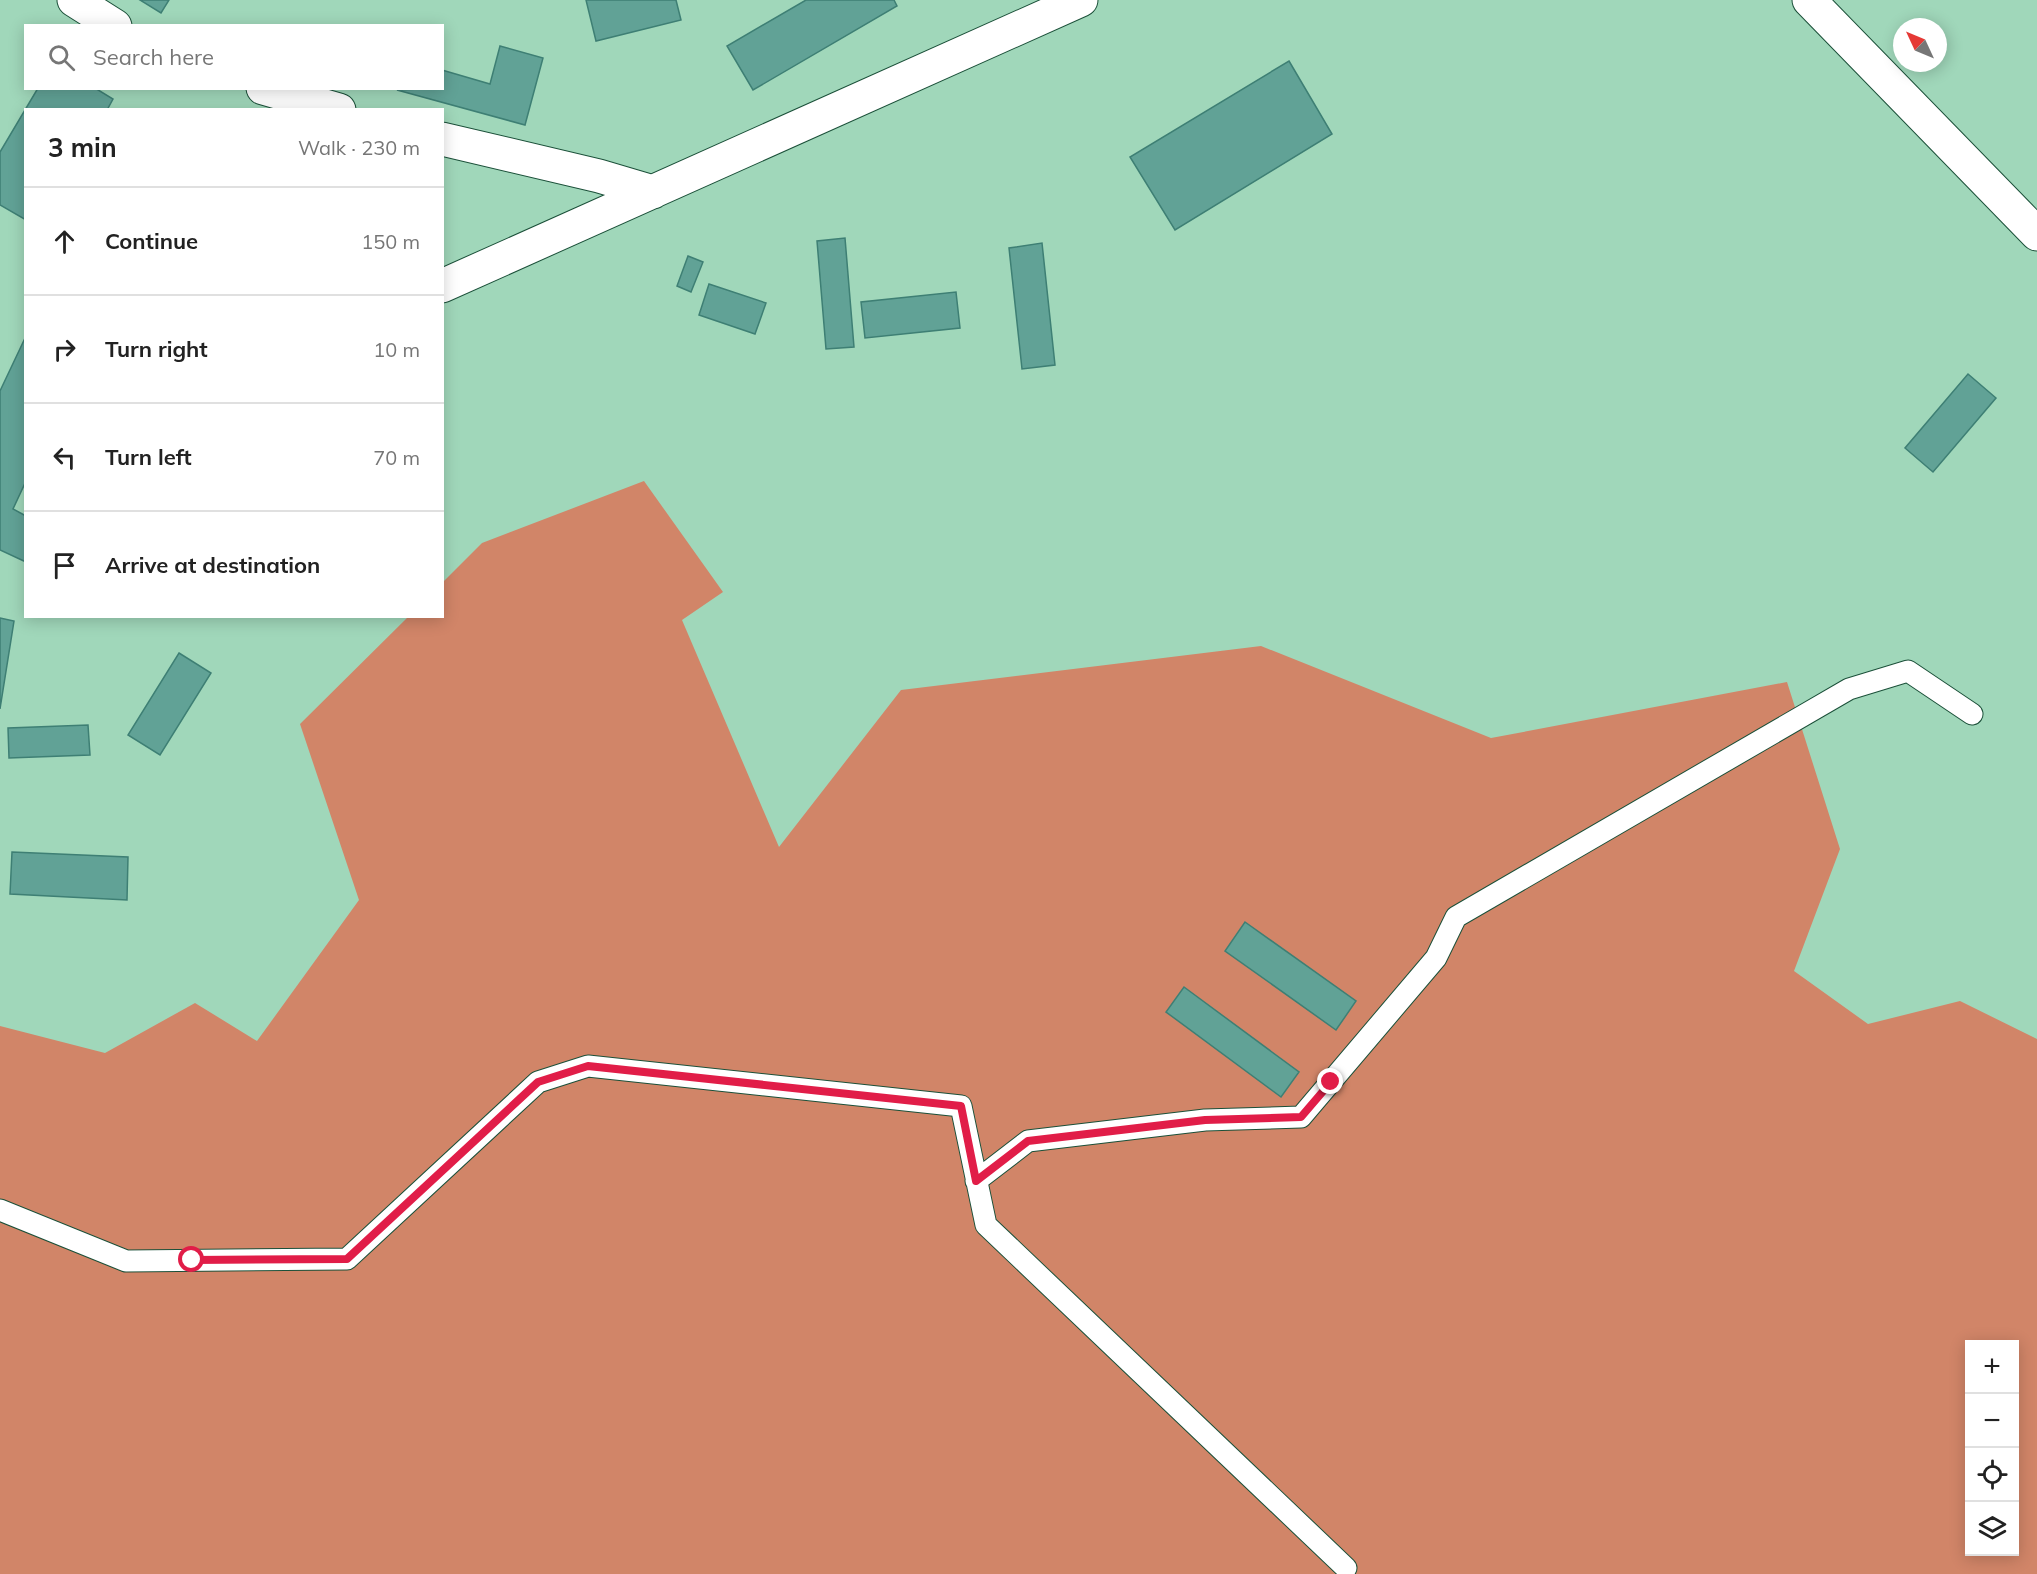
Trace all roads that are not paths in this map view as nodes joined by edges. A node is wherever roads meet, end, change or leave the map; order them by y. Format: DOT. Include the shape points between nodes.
graph roads {
  1 [pos="74,0"];
  2 [pos="1082,0"];
  3 [pos="1809,0"];
  4 [pos="112,24"];
  5 [pos="270,90"];
  6 [pos="332,108"];
  7 [pos="444,139"];
  8 [pos="653,192"];
  9 [pos="2037,234"];
  10 [pos="444,285"];
  11 [pos="1972,714"];
  12 [pos="976,1181"];
  13 [pos="0,1210"];
  14 [pos="1346,1568"];
  1 -- 4 [label="street"];
  2 -- 8 [label="street"];
  3 -- 9 [label="street"];
  5 -- 6 [label="street"];
  7 -- 8 [label="street"];
  8 -- 10 [label="street"];
  11 -- 12 [label="lane" via="1908,671 1850,689 1456,917 1436,958 1301,1117 1205,1120 1028,1141"];
  12 -- 13 [label="lane" via="961,1106 588,1066 538,1082 347,1259 126,1261"];
  12 -- 14 [label="lane" via="986,1225"];
}
